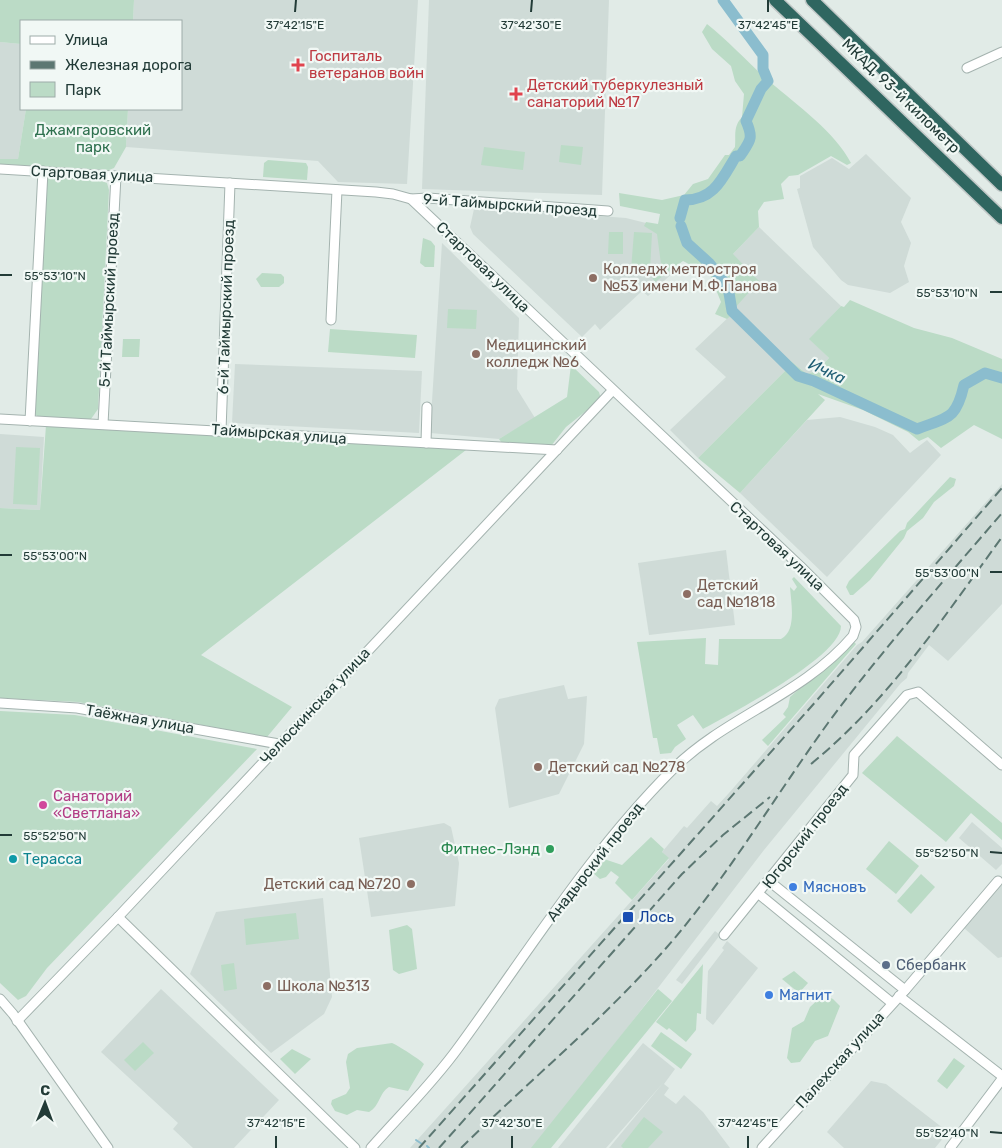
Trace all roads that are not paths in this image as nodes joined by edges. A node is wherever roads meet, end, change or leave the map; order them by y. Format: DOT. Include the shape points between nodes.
graph roads {
  1 [pos="775,0"];
  2 [pos="812,0"];
  3 [pos="1002,52"];
  4 [pos="967,68"];
  5 [pos="0,169"];
  6 [pos="43,171"];
  7 [pos="116,176"];
  8 [pos="230,183"];
  9 [pos="1002,185"];
  10 [pos="336,190"];
  11 [pos="411,199"];
  12 [pos="608,211"];
  13 [pos="1002,218"];
  14 [pos="331,320"];
  15 [pos="612,392"];
  16 [pos="427,407"];
  17 [pos="0,419"];
  18 [pos="30,421"];
  19 [pos="103,424"];
  20 [pos="221,431"];
  21 [pos="426,443"];
  22 [pos="558,450"];
  23 [pos="854,620"];
  24 [pos="0,703"];
  25 [pos="279,744"];
  26 [pos="1002,765"];
  27 [pos="769,881"];
  28 [pos="998,882"];
  29 [pos="759,894"];
  30 [pos="118,917"];
  31 [pos="724,935"];
  32 [pos="902,993"];
  33 [pos="0,999"];
  34 [pos="892,1003"];
  35 [pos="17,1021"];
  36 [pos="1002,1078"];
  37 [pos="108,1148"];
  38 [pos="356,1148"];
  39 [pos="371,1148"];
  40 [pos="762,1148"];
  41 [pos="950,1148"];
  1 -- 13 [label="highway, МКАД, 93-й километр"];
  2 -- 9 [label="highway, МКАД, 93-й километр"];
  3 -- 4 [label="street"];
  5 -- 6 [label="street, Стартовая улица"];
  6 -- 7 [label="street, Стартовая улица"];
  6 -- 18 [label="street"];
  7 -- 8 [label="street, Стартовая улица"];
  7 -- 19 [label="street, 5-й Таймырский проезд"];
  8 -- 10 [label="street, Стартовая улица"];
  8 -- 20 [label="street, 6-й Таймырский проезд"];
  10 -- 11 [label="street, Стартовая улица" via="393,194"];
  10 -- 14 [label="street"];
  11 -- 12 [label="street, 9-й Таймырский проезд"];
  11 -- 15 [label="street, Стартовая улица"];
  15 -- 22 [label="street, Челюскинская улица"];
  15 -- 23 [label="street, Стартовая улица"];
  16 -- 21 [label="street"];
  17 -- 18 [label="street, Таймырская улица"];
  18 -- 19 [label="street, Таймырская улица"];
  19 -- 20 [label="street, Таймырская улица"];
  20 -- 21 [label="street, Таймырская улица"];
  21 -- 22 [label="street, Таймырская улица"];
  22 -- 25 [label="street, Челюскинская улица"];
  23 -- 39 [label="street, Анадырский проезд" via="853,636 816,672 699,746 656,788 590,865 457,1050"];
  24 -- 25 [label="street, Таёжная улица" via="77,708"];
  25 -- 30 [label="street, Челюскинская улица"];
  26 -- 27 [label="street, Югорский проезд" via="918,692 907,695 854,755 853,775"];
  27 -- 29 [label="street, Югорский проезд"];
  27 -- 32 [label="street"];
  28 -- 32 [label="street, Палехская улица"];
  29 -- 31 [label="street, Югорский проезд"];
  29 -- 34 [label="street"];
  30 -- 35 [label="street, Челюскинская улица"];
  30 -- 38 [label="street"];
  32 -- 34 [label="street, Палехская улица"];
  32 -- 36 [label="street"];
  33 -- 35 [label="street"];
  34 -- 40 [label="street, Палехская улица"];
  35 -- 37 [label="street"];
  36 -- 41 [label="street"];
}
